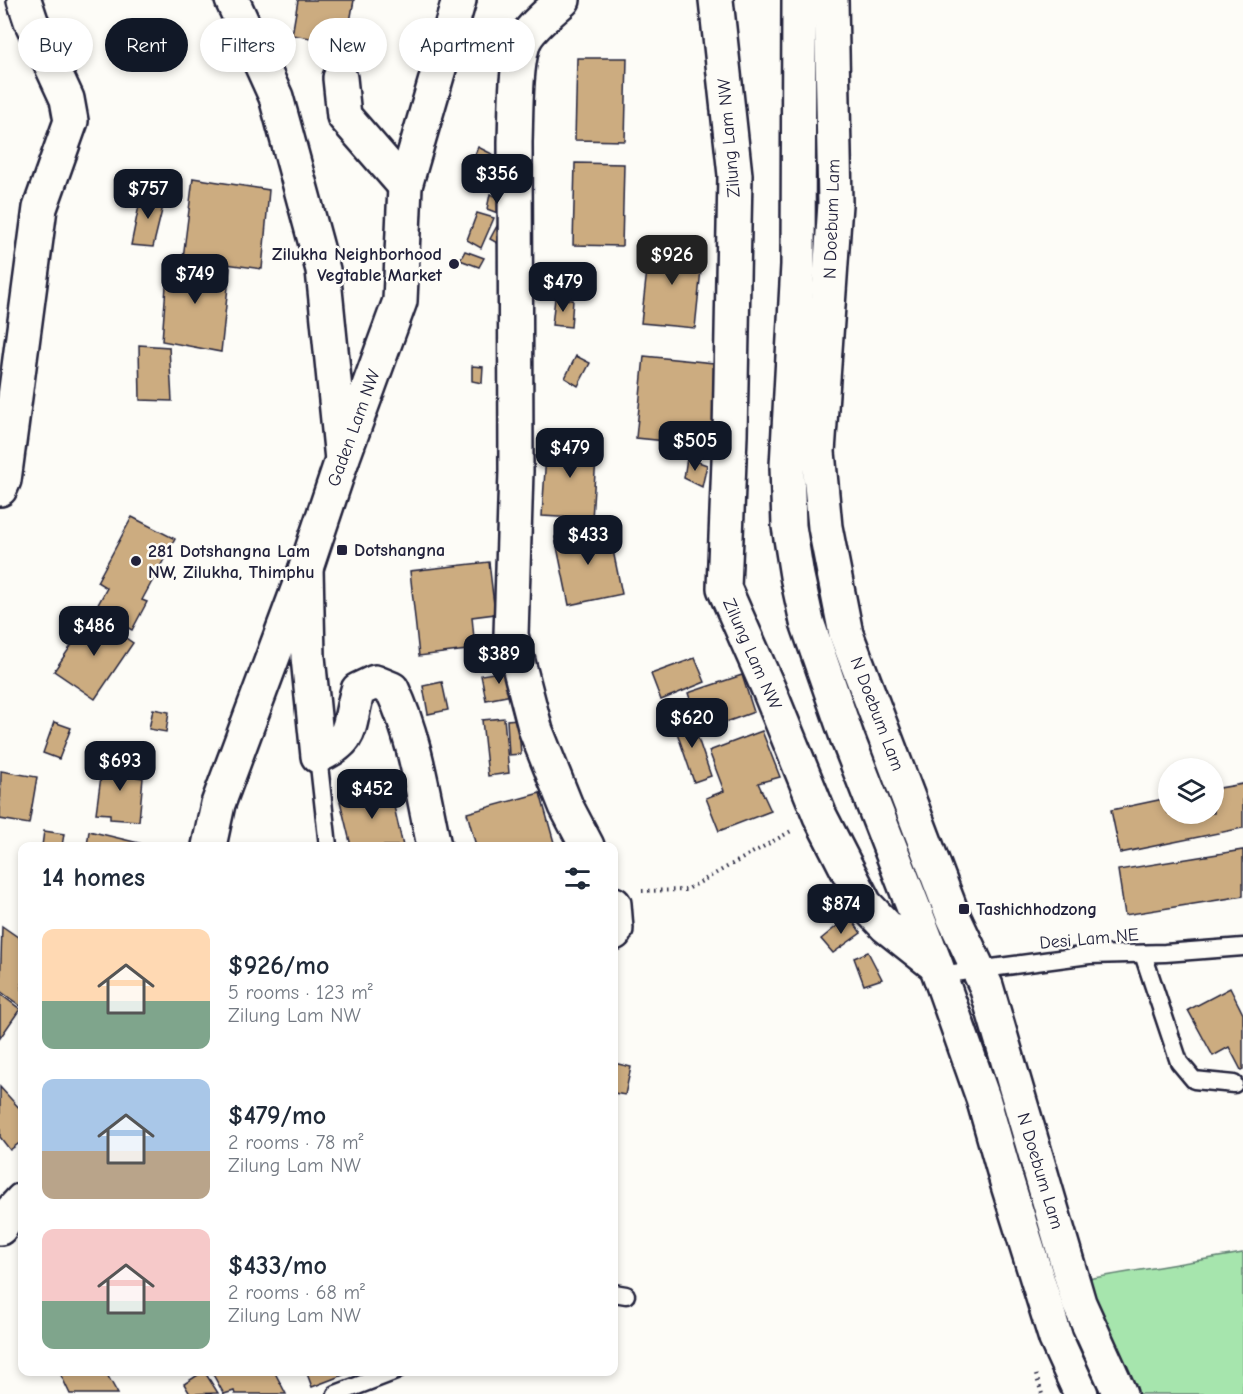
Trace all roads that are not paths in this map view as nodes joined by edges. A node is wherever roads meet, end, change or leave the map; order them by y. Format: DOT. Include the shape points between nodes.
graph roads {
  1 [pos="24,0"];
  2 [pos="232,0"];
  3 [pos="459,0"];
  4 [pos="563,0"];
  5 [pos="716,0"];
  6 [pos="800,0"];
  7 [pos="831,0"];
  8 [pos="339,78"];
  9 [pos="405,186"];
  10 [pos="342,460"];
  11 [pos="0,489"];
  12 [pos="306,568"];
  13 [pos="318,756"];
  14 [pos="210,842"];
  15 [pos="328,842"];
  16 [pos="433,842"];
  17 [pos="585,842"];
  18 [pos="843,864"];
  19 [pos="623,898"];
  20 [pos="911,907"];
  21 [pos="618,920"];
  22 [pos="1243,947"];
  23 [pos="1143,954"];
  24 [pos="937,970"];
  25 [pos="980,970"];
  26 [pos="1234,1084"];
  27 [pos="18,1204"];
  28 [pos="0,1228"];
  29 [pos="383,1376"];
  30 [pos="336,1394"];
  31 [pos="1081,1394"];
  32 [pos="1120,1394"];
  1 -- 11 [label="main road" via="67,99 71,121 40,208"];
  2 -- 10 [label="main road" via="276,97 323,270"];
  3 -- 9 [label="main road, Gaden Lam NW"];
  4 -- 17 [label="main road" via="523,43 517,92 516,471 511,635 536,731"];
  5 -- 18 [label="main road, Zilung Lam NW" via="735,175 724,588"];
  6 -- 20 [label="main road, N Doebum Lam" via="798,265 787,466 789,526 807,622"];
  7 -- 25 [label="main road, N Doebum Lam" via="835,204 818,452 825,526 846,634 953,916"];
  8 -- 9 [label="main road" via="344,116"];
  9 -- 10 [label="main road, Gaden Lam NW" via="400,301"];
  10 -- 12 [label="main road, Gaden Lam NW"];
  12 -- 13 [label="main road" via="308,657"];
  12 -- 14 [label="main road, Gaden Lam NW" via="218,804"];
  13 -- 15 [label="lane"];
  13 -- 16 [label="main road" via="338,747 348,733 358,690 375,682 392,689 411,742"];
  18 -- 20 [label="main road"];
  18 -- 24 [label="main road, Zilung Lam NW" via="866,904"];
  19 -- 21 [label="main road"];
  20 -- 24 [label="main road, N Doebum Lam"];
  22 -- 23 [label="lane, Desi Lam NE"];
  23 -- 25 [label="lane, Desi Lam NE" via="1089,955"];
  23 -- 26 [label="lane" via="1179,1062 1194,1080"];
  24 -- 25 [label="lane, Desi Lam NE"];
  24 -- 31 [label="main road, N Doebum Lam" via="983,1098 1056,1339"];
  25 -- 32 [label="main road, N Doebum Lam" via="1079,1303"];
  27 -- 28 [label="main road"];
  29 -- 30 [label="lane"];
}
